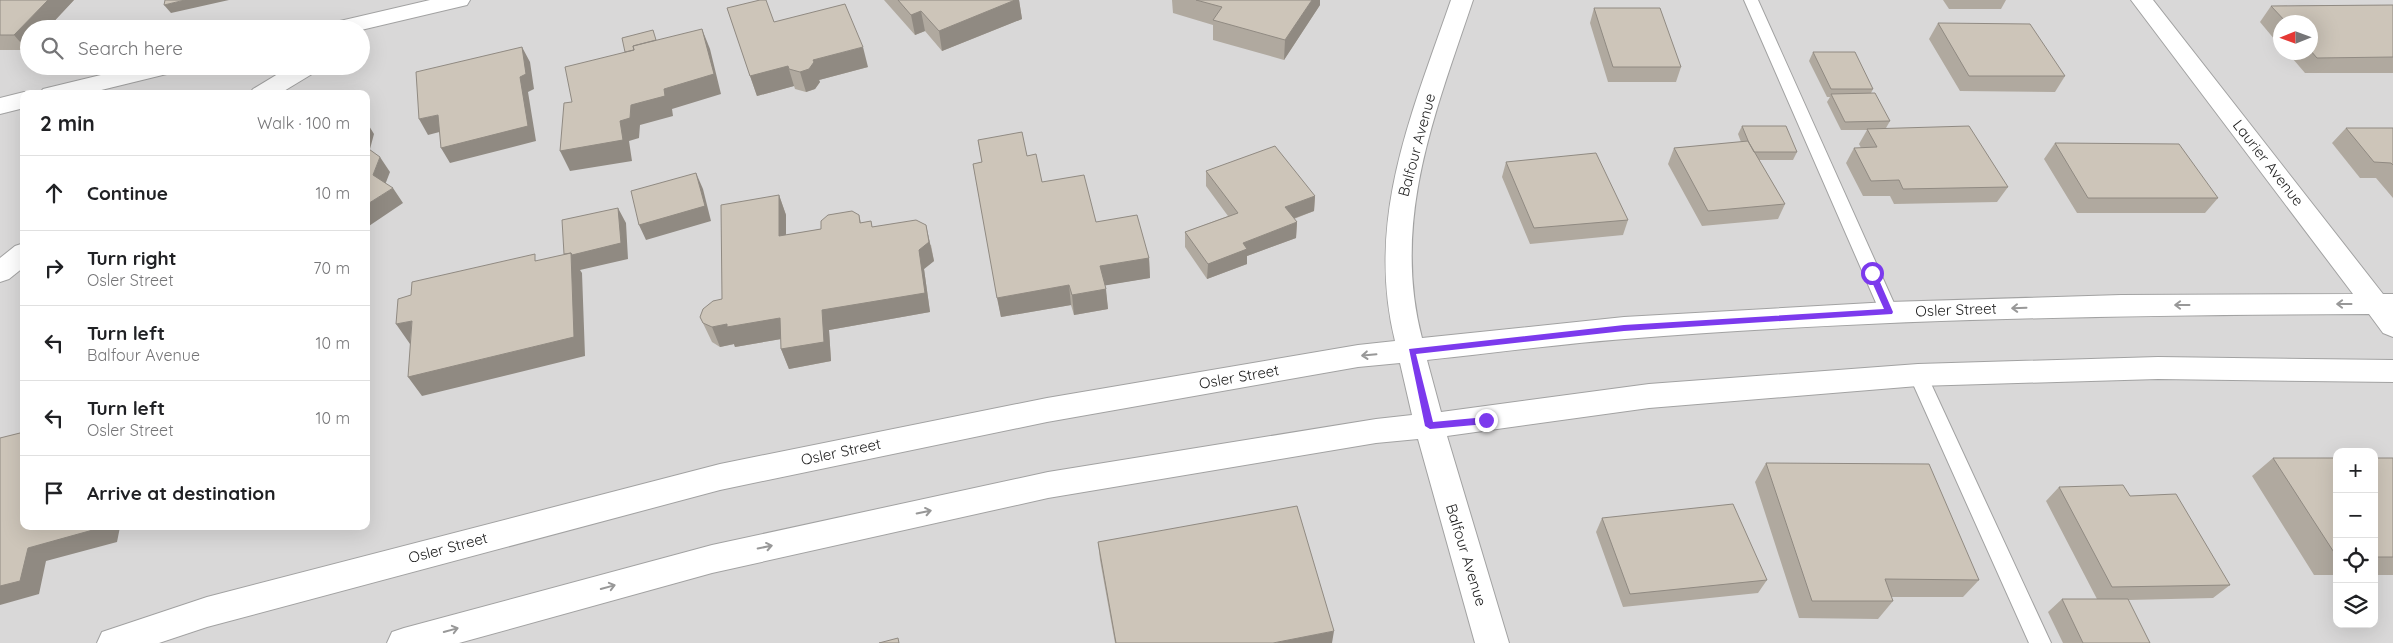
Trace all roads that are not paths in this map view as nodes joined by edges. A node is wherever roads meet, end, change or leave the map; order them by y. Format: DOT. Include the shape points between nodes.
graph roads {
  1 [pos="459,0"];
  2 [pos="1462,0"];
  3 [pos="1751,0"];
  4 [pos="2142,0"];
  5 [pos="401,14"];
  6 [pos="370,21"];
  7 [pos="370,31"];
  8 [pos="132,75"];
  9 [pos="294,75"];
  10 [pos="68,90"];
  11 [pos="268,90"];
  12 [pos="20,101"];
  13 [pos="0,106"];
  14 [pos="20,256"];
  15 [pos="0,272"];
  16 [pos="2387,311"];
  17 [pos="1889,312"];
  18 [pos="1412,351"];
  19 [pos="2393,371"];
  20 [pos="1918,375"];
  21 [pos="1430,426"];
  22 [pos="114,643"];
  23 [pos="404,643"];
  24 [pos="1492,643"];
  25 [pos="2040,643"];
  1 -- 5 [label="street"];
  2 -- 18 [label="street, Balfour Avenue" via="1417,132 1400,215 1401,305"];
  3 -- 17 [label="lane"];
  4 -- 16 [label="street, Laurier Avenue"];
  5 -- 6 [label="street"];
  5 -- 7 [label="street"];
  8 -- 10 [label="street"];
  9 -- 11 [label="street"];
  12 -- 13 [label="street"];
  14 -- 15 [label="street"];
  16 -- 17 [label="street, Osler Street, one-way" via="2121,305"];
  17 -- 18 [label="street, Osler Street" via="1624,328"];
  18 -- 21 [label="street, Balfour Avenue"];
  18 -- 22 [label="street, Osler Street, one-way" via="1358,356 1047,410 720,477 207,612"];
  19 -- 20 [label="street" via="2158,368"];
  20 -- 21 [label="street" via="1649,396"];
  20 -- 25 [label="lane"];
  23 -- 21 [label="street, one-way" via="712,559 1038,487 1376,431"];
  21 -- 24 [label="street, Balfour Avenue"];
}
